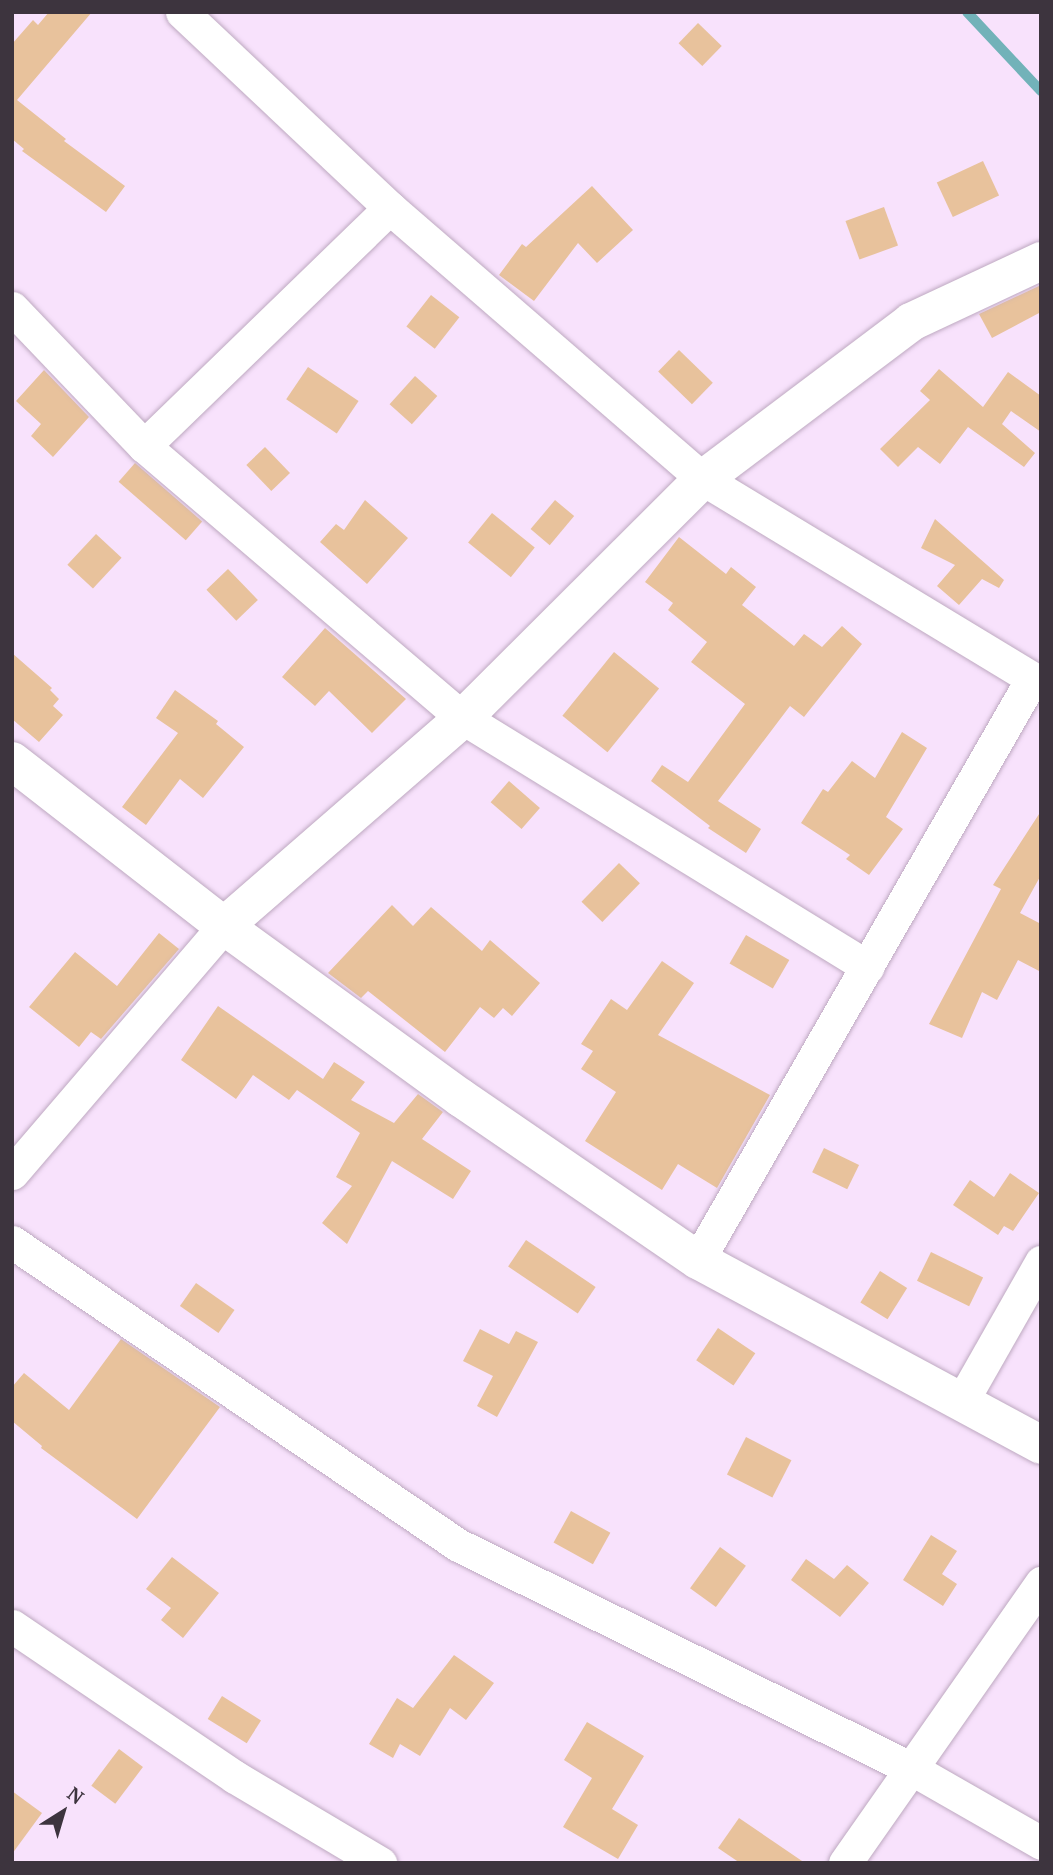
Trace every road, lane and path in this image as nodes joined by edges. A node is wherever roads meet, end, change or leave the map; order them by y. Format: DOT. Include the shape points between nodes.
graph roads {
  1 [pos="182,12"];
  2 [pos="390,208"];
  3 [pos="1041,261"];
  4 [pos="12,308"];
  5 [pos="145,446"];
  6 [pos="703,479"];
  7 [pos="1036,682"];
  8 [pos="463,718"];
  9 [pos="12,761"];
  10 [pos="224,926"];
  11 [pos="867,967"];
  12 [pos="12,1173"];
  13 [pos="12,1242"];
  14 [pos="698,1260"];
  15 [pos="1041,1262"];
  16 [pos="962,1401"];
  17 [pos="1041,1445"];
  18 [pos="1041,1583"];
  19 [pos="12,1626"];
  20 [pos="912,1769"];
  21 [pos="1041,1843"];
  22 [pos="380,1863"];
  23 [pos="845,1863"];
  1 -- 2 [label="street"];
  2 -- 5 [label="street"];
  2 -- 6 [label="street"];
  3 -- 6 [label="main road" via="911,321"];
  4 -- 5 [label="street"];
  5 -- 8 [label="street"];
  6 -- 7 [label="street"];
  6 -- 8 [label="main road"];
  7 -- 11 [label="street"];
  8 -- 10 [label="main road"];
  8 -- 11 [label="street"];
  9 -- 10 [label="main road"];
  10 -- 12 [label="street"];
  10 -- 14 [label="main road" via="461,1098"];
  11 -- 14 [label="street"];
  13 -- 20 [label="street" via="458,1545"];
  14 -- 16 [label="main road"];
  15 -- 16 [label="street"];
  16 -- 17 [label="main road"];
  18 -- 20 [label="street"];
  19 -- 22 [label="street" via="235,1777"];
  20 -- 21 [label="street"];
  20 -- 23 [label="street"];
}
